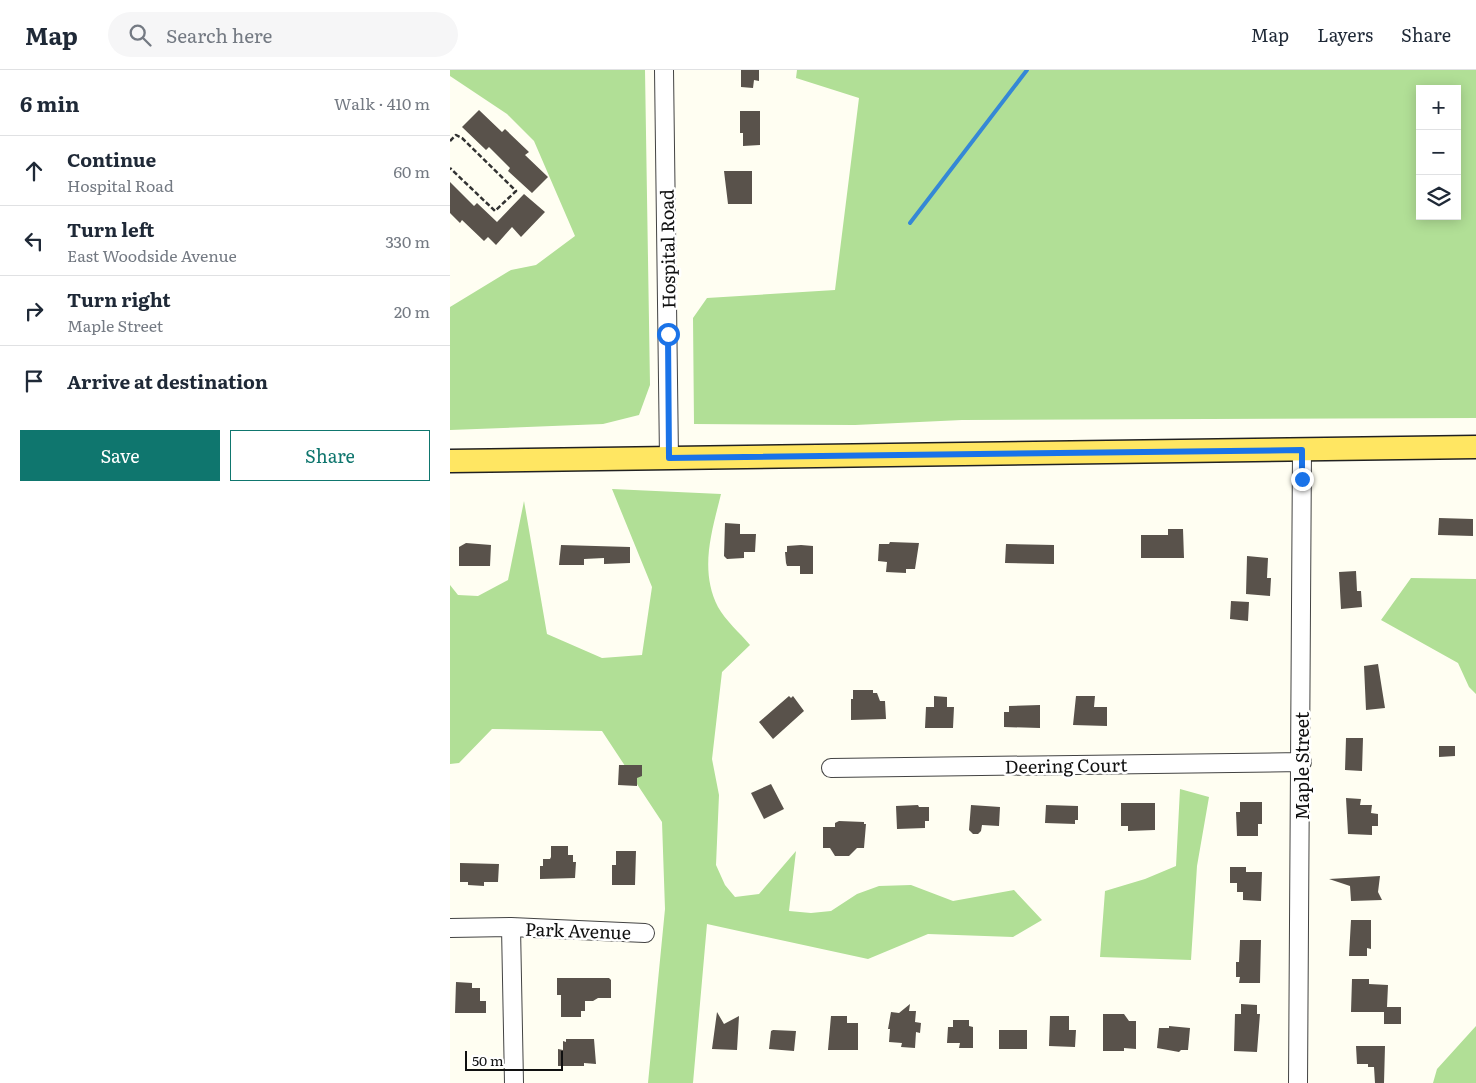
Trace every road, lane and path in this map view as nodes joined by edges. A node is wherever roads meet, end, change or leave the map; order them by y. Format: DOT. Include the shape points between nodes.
graph roads {
  1 [pos="664,70"];
  2 [pos="450,141"];
  3 [pos="450,168"];
  4 [pos="1476,447"];
  5 [pos="1302,450"];
  6 [pos="669,458"];
  7 [pos="450,461"];
  8 [pos="1302,762"];
  9 [pos="831,768"];
  10 [pos="511,927"];
  11 [pos="450,928"];
  12 [pos="646,933"];
  13 [pos="514,1083"];
  14 [pos="1298,1083"];
  1 -- 6 [label="street, Hospital Road"];
  2 -- 3 [label="path" via="456,134 462,138 516,191 495,211"];
  4 -- 5 [label="main road"];
  5 -- 6 [label="main road"];
  5 -- 8 [label="street, Maple Street"];
  6 -- 7 [label="main road"];
  8 -- 9 [label="street, Deering Court"];
  8 -- 14 [label="street, Maple Street"];
  10 -- 11 [label="street, Park Avenue"];
  10 -- 12 [label="street, Park Avenue"];
  10 -- 13 [label="street"];
}
